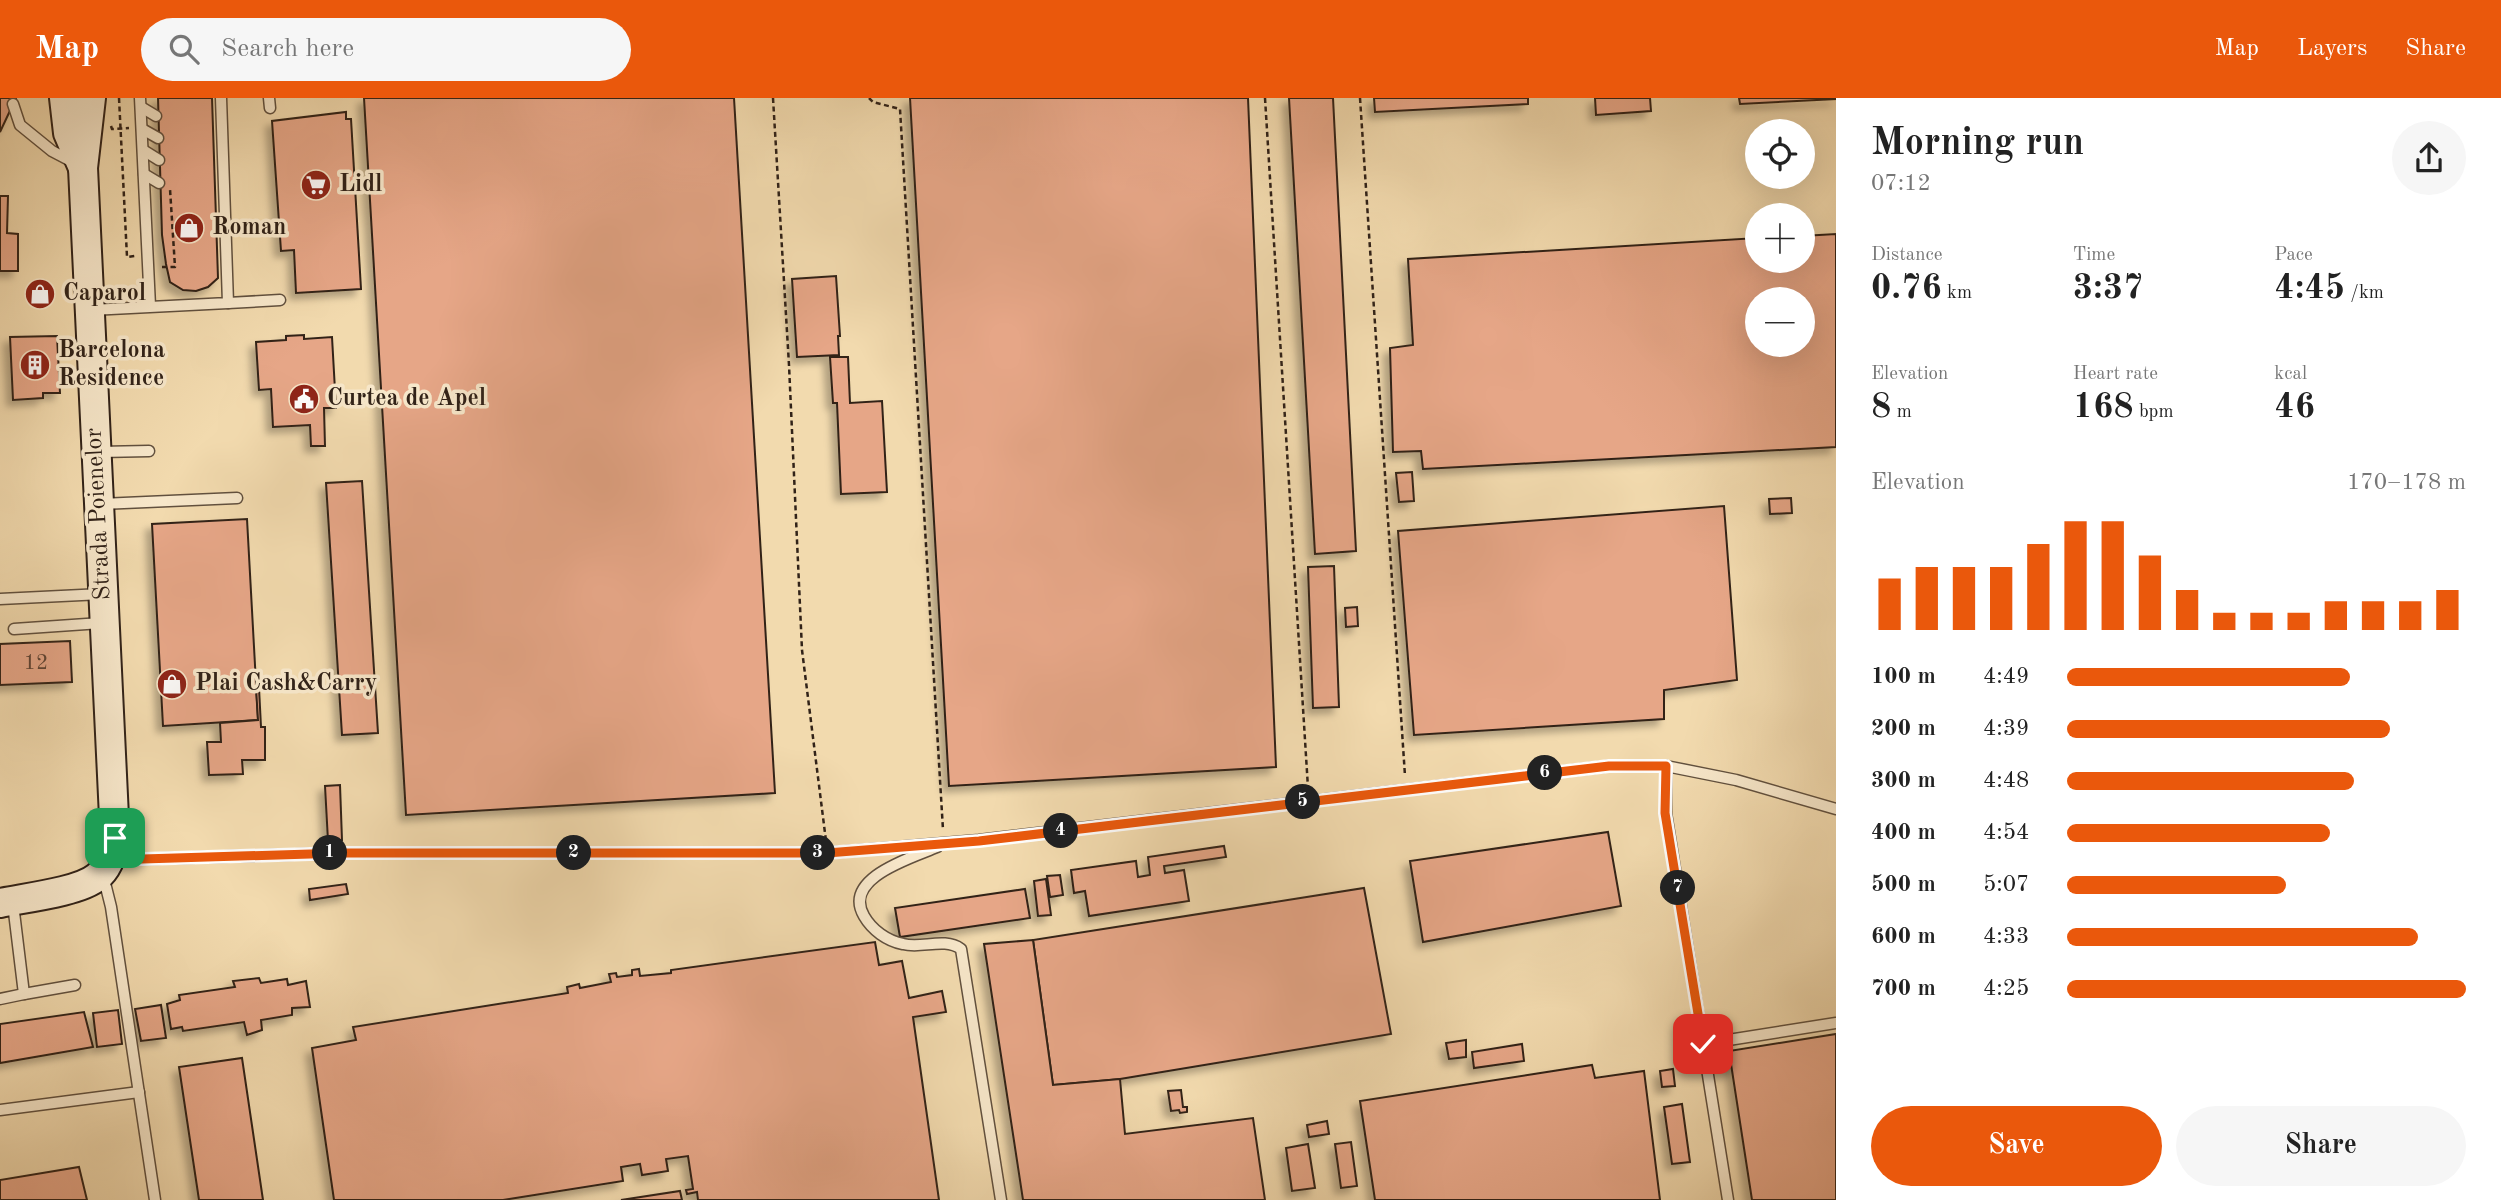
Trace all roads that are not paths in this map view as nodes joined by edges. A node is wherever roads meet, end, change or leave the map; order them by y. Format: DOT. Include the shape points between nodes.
graph roads {
  1 [pos="64,98"];
  2 [pos="91,98"];
  3 [pos="221,98"];
  4 [pos="141,103"];
  5 [pos="13,104"];
  6 [pos="156,116"];
  7 [pos="142,129"];
  8 [pos="158,138"];
  9 [pos="143,150"];
  10 [pos="159,160"];
  11 [pos="83,168"];
  12 [pos="144,174"];
  13 [pos="159,183"];
  14 [pos="280,300"];
  15 [pos="228,303"];
  16 [pos="150,306"];
  17 [pos="90,310"];
  18 [pos="149,451"];
  19 [pos="96,452"];
  20 [pos="237,498"];
  21 [pos="98,504"];
  22 [pos="102,594"];
  23 [pos="0,599"];
  24 [pos="104,622"];
  25 [pos="14,629"];
  26 [pos="1666,766"];
  27 [pos="1836,810"];
  28 [pos="944,844"];
  29 [pos="105,868"];
  30 [pos="6,902"];
  31 [pos="75,985"];
  32 [pos="24,994"];
  33 [pos="0,999"];
  34 [pos="1836,1023"];
  35 [pos="1703,1044"];
  36 [pos="139,1092"];
  37 [pos="0,1110"];
  38 [pos="155,1200"];
  39 [pos="1001,1200"];
  40 [pos="1727,1200"];
  1 -- 11 [label="main road, Strada Poienelor" via="68,132"];
  2 -- 11 [label="main road, Strada Poienelor"];
  3 -- 15 [label="lane" via="221,220"];
  4 -- 6 [label="lane"];
  4 -- 7 [label="lane"];
  5 -- 11 [label="lane" via="20,125 52,152"];
  7 -- 8 [label="lane"];
  7 -- 9 [label="lane"];
  9 -- 10 [label="lane"];
  9 -- 12 [label="lane"];
  11 -- 17 [label="main road, Strada Poienelor"];
  12 -- 13 [label="lane"];
  12 -- 16 [label="lane"];
  14 -- 15 [label="lane"];
  15 -- 16 [label="lane"];
  16 -- 17 [label="lane"];
  17 -- 19 [label="main road, Strada Poienelor"];
  18 -- 19 [label="lane"];
  19 -- 21 [label="main road, Strada Poienelor"];
  20 -- 21 [label="lane"];
  21 -- 22 [label="main road, Strada Poienelor"];
  22 -- 23 [label="lane"];
  22 -- 24 [label="main road, Strada Poienelor"];
  24 -- 25 [label="lane"];
  24 -- 29 [label="main road, Strada Poienelor" via="115,838"];
  26 -- 27 [label="lane" via="1736,780"];
  26 -- 28 [label="lane" via="1609,766"];
  26 -- 35 [label="lane" via="1665,813"];
  28 -- 29 [label="lane" via="827,853 343,853"];
  28 -- 39 [label="lane" via="876,874 862,891 859,908 869,925 900,944 947,943 961,949"];
  29 -- 30 [label="main road" via="82,885"];
  29 -- 36 [label="lane"];
  30 -- 32 [label="lane"];
  31 -- 32 [label="lane"];
  32 -- 33 [label="lane"];
  34 -- 35 [label="lane"];
  35 -- 40 [label="lane"];
  36 -- 37 [label="lane"];
  36 -- 38 [label="lane"];
}
